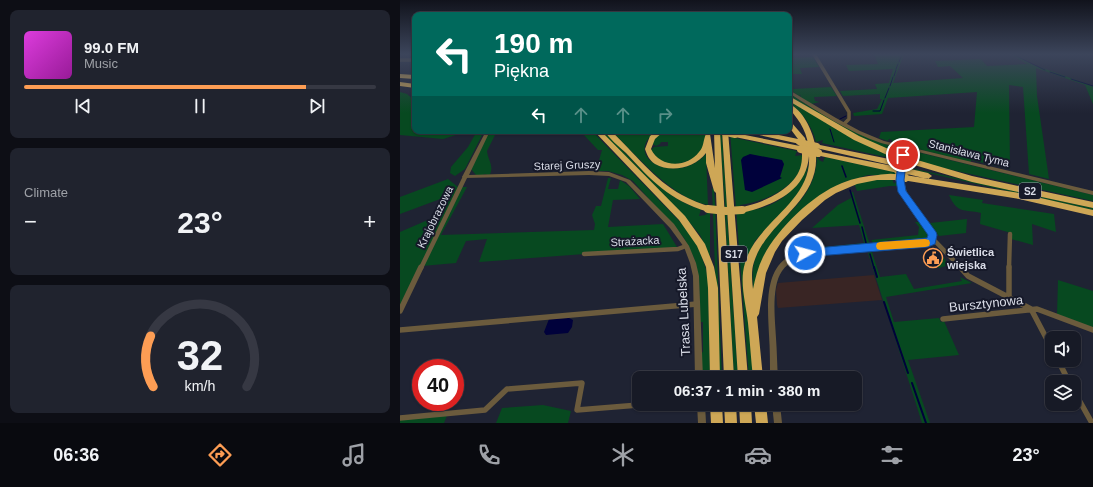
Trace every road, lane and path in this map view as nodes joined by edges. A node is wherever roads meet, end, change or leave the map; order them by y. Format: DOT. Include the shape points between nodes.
graph roads {
  1 [pos="826,74"];
  2 [pos="400,76"];
  3 [pos="412,77"];
  4 [pos="400,83"];
  5 [pos="412,84"];
  6 [pos="792,94"];
  7 [pos="792,100"];
  8 [pos="792,109"];
  9 [pos="844,124"];
  10 [pos="792,126"];
  11 [pos="486,134"];
  12 [pos="600,134"];
  13 [pos="610,134"];
  14 [pos="657,134"];
  15 [pos="708,134"];
  16 [pos="719,134"];
  17 [pos="719,134"];
  18 [pos="730,134"];
  19 [pos="760,134"];
  20 [pos="800,146"];
  21 [pos="904,148"];
  22 [pos="902,168"];
  23 [pos="465,177"];
  24 [pos="1093,193"];
  25 [pos="722,201"];
  26 [pos="1093,205"];
  27 [pos="1093,213"];
  28 [pos="1010,234"];
  29 [pos="933,238"];
  30 [pos="686,246"];
  31 [pos="584,254"];
  32 [pos="1010,298"];
  33 [pos="697,304"];
  34 [pos="1031,309"];
  35 [pos="400,311"];
  36 [pos="943,319"];
  37 [pos="753,322"];
  38 [pos="400,330"];
  39 [pos="1093,330"];
  40 [pos="1045,336"];
  41 [pos="699,371"];
  42 [pos="715,371"];
  43 [pos="729,371"];
  44 [pos="742,371"];
  45 [pos="757,371"];
  46 [pos="774,371"];
  47 [pos="1081,403"];
  48 [pos="632,406"];
  49 [pos="701,411"];
  50 [pos="716,411"];
  51 [pos="730,411"];
  52 [pos="745,411"];
  53 [pos="761,411"];
  54 [pos="777,411"];
  55 [pos="400,418"];
  56 [pos="702,423"];
  57 [pos="717,423"];
  58 [pos="731,423"];
  59 [pos="746,423"];
  60 [pos="762,423"];
  61 [pos="778,423"];
  62 [pos="1092,423"];
  1 -- 9 [label="street" via="849,112 849,119"];
  2 -- 3 [label="highway"];
  4 -- 5 [label="highway"];
  6 -- 9 [label="street"];
  7 -- 22 [label="highway"];
  8 -- 37 [label="highway" via="809,134 813,148 813,164 809,180 796,202 761,240 752,255 748,285"];
  9 -- 21 [label="street, Stanisława Tyma" via="876,139"];
  10 -- 13 [label="highway, bridge" via="800,135 806,149 806,162 792,188 760,206 726,211 693,205 674,195"];
  11 -- 23 [label="street, Krajobrazowa"];
  12 -- 42 [label="highway" via="682,218 701,244 708,262 713,288"];
  14 -- 15 [label="highway" via="652,138 648,149 652,158 668,166 682,165 698,158 705,149"];
  15 -- 25 [label="highway" via="710,163"];
  16 -- 25 [label="highway, S17"];
  17 -- 44 [label="highway, S17"];
  18 -- 20 [label="highway, S2, bridge"];
  19 -- 20 [label="highway, S2"];
  20 -- 22 [label="highway, S2, bridge"];
  21 -- 24 [label="street, Stanisława Tyma"];
  21 -- 29 [label="street" via="900,180 902,192"];
  22 -- 26 [label="highway, S2" via="972,179"];
  22 -- 27 [label="highway, S2"];
  22 -- 37 [label="highway" via="844,185 827,195 790,227 770,252 761,273"];
  23 -- 30 [label="street, Starej Gruszy" via="589,173 618,176 637,188 677,232"];
  23 -- 35 [label="street, Krajobrazowa"];
  25 -- 43 [label="highway, S17"];
  28 -- 32 [label="street"];
  29 -- 32 [label="street" via="964,274"];
  29 -- 46 [label="street" via="928,242 817,252 796,256 781,266 772,285 771,296"];
  30 -- 31 [label="street, Strażacka" via="678,249"];
  30 -- 33 [label="street, Trasa Lubelska" via="695,269"];
  32 -- 34 [label="street"];
  33 -- 38 [label="street"];
  33 -- 41 [label="street, Trasa Lubelska"];
  34 -- 36 [label="street, Bursztynowa"];
  34 -- 39 [label="street" via="1040,309"];
  34 -- 40 [label="street"];
  37 -- 45 [label="highway"];
  47 -- 62 [label="street"];
  48 -- 55 [label="street" via="577,410 582,383 507,389 485,410"];
  49 -- 56 [label="street"];
  50 -- 57 [label="highway"];
  51 -- 58 [label="highway"];
  52 -- 59 [label="highway"];
  53 -- 60 [label="highway"];
  54 -- 61 [label="street"];
}
